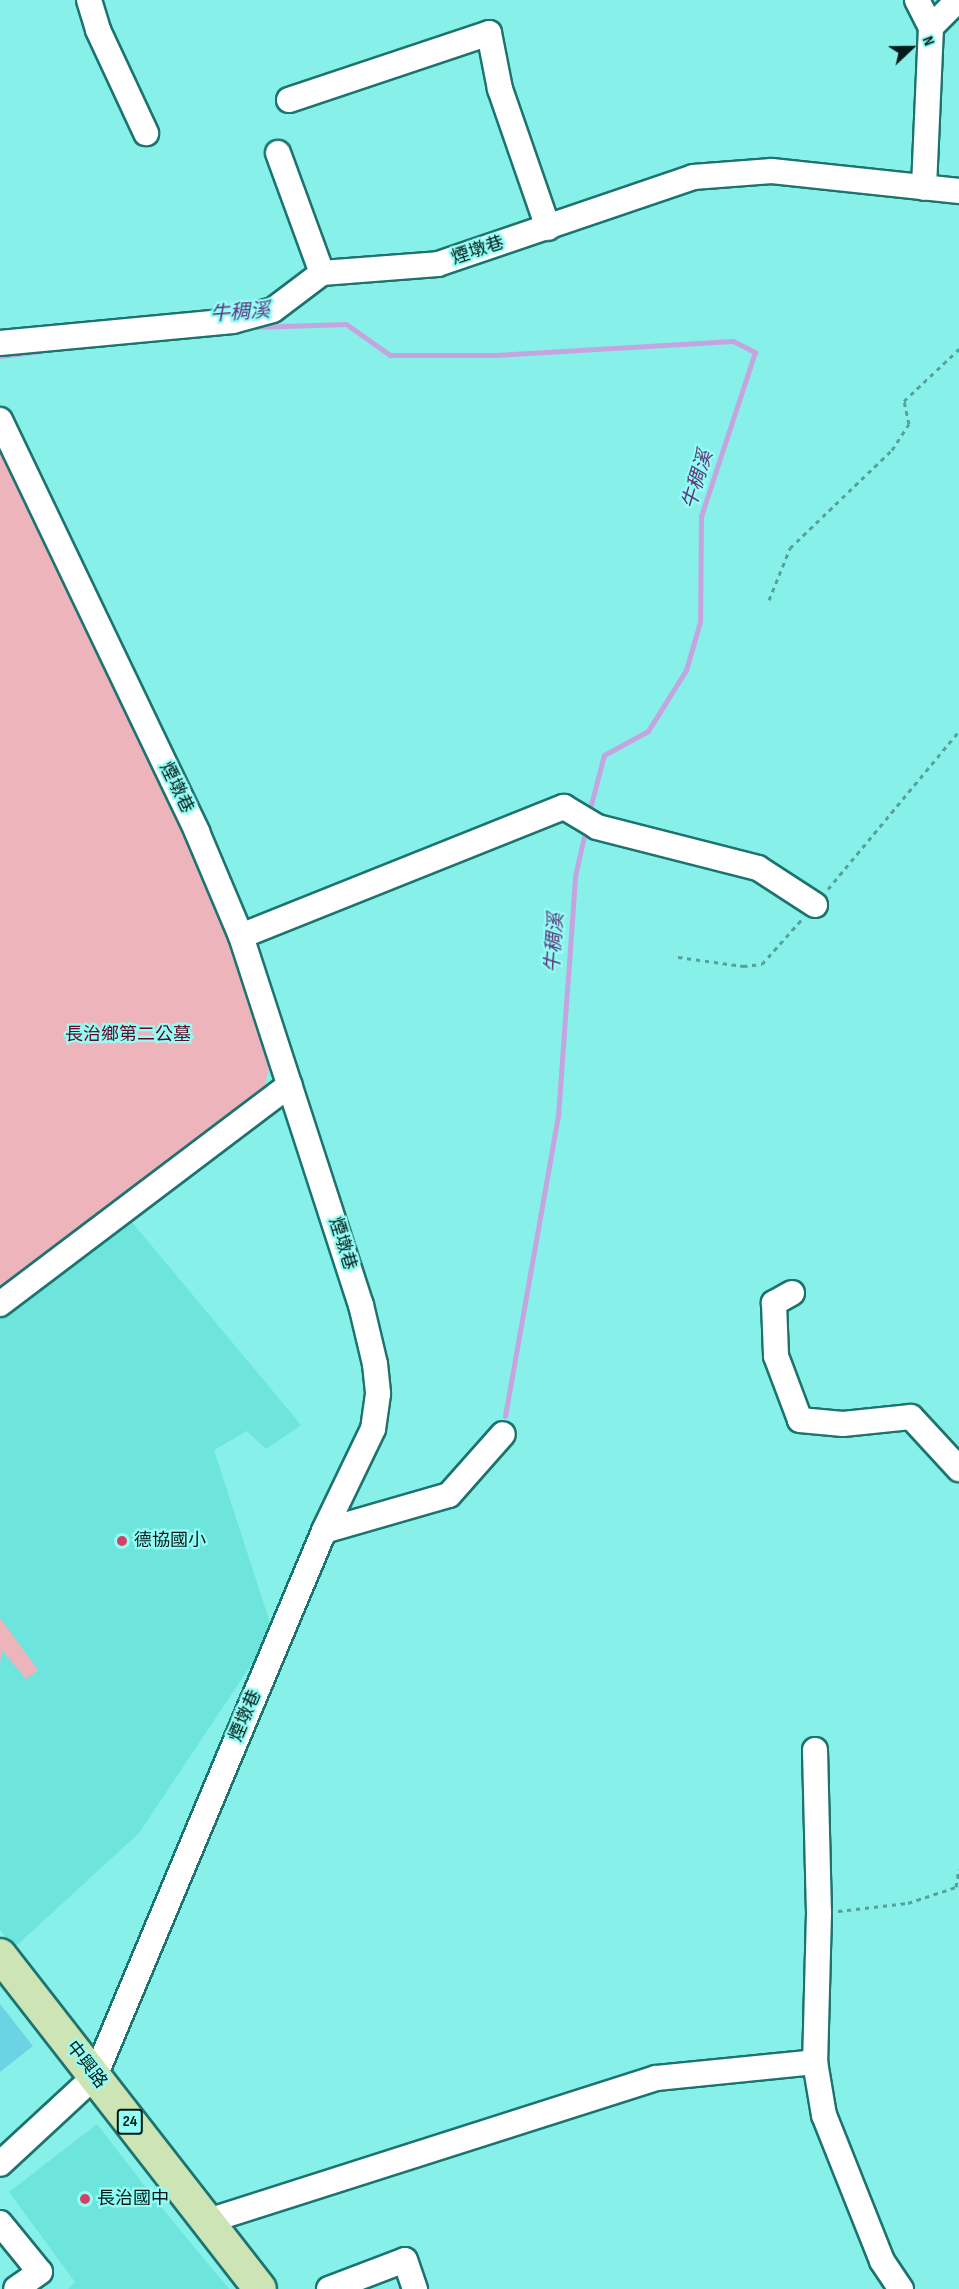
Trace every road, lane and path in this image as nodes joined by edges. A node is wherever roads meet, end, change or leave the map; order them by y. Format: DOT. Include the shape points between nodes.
graph roads {
  1 [pos="89,0"];
  2 [pos="917,0"];
  3 [pos="958,0"];
  4 [pos="931,27"];
  5 [pos="289,100"];
  6 [pos="146,133"];
  7 [pos="278,153"];
  8 [pos="924,188"];
  9 [pos="959,191"];
  10 [pos="548,228"];
  11 [pos="322,273"];
  12 [pos="0,343"];
  13 [pos="959,348"];
  14 [pos="0,420"];
  15 [pos="769,600"];
  16 [pos="959,731"];
  17 [pos="815,905"];
  18 [pos="241,936"];
  19 [pos="678,957"];
  20 [pos="290,1085"];
  21 [pos="792,1293"];
  22 [pos="0,1304"];
  23 [pos="503,1434"];
  24 [pos="959,1469"];
  25 [pos="324,1531"];
  26 [pos="815,1750"];
  27 [pos="959,1869"];
  28 [pos="819,1913"];
  29 [pos="0,1955"];
  30 [pos="815,2062"];
  31 [pos="95,2076"];
  32 [pos="0,2164"];
  33 [pos="208,2221"];
  34 [pos="0,2223"];
  35 [pos="16,2289"];
  36 [pos="260,2289"];
  37 [pos="329,2289"];
  38 [pos="415,2289"];
  39 [pos="901,2289"];
  1 -- 6 [label="street" via="98,30"];
  2 -- 4 [label="street"];
  3 -- 4 [label="street"];
  4 -- 8 [label="street"];
  5 -- 10 [label="street" via="489,33 500,89"];
  7 -- 11 [label="street"];
  8 -- 9 [label="street, 煙墩巷"];
  8 -- 10 [label="street, 煙墩巷" via="772,171 733,172 693,177"];
  10 -- 11 [label="street, 煙墩巷" via="438,264"];
  11 -- 12 [label="street" via="273,310 233,321"];
  13 -- 15 [label="path" via="904,400 909,424 892,450 790,548"];
  14 -- 18 [label="street, 煙墩巷" via="197,832"];
  16 -- 17 [label="path"];
  17 -- 18 [label="street" via="758,868 597,827 564,807"];
  17 -- 19 [label="path" via="762,964 743,966"];
  18 -- 20 [label="street, 煙墩巷"];
  20 -- 22 [label="street"];
  20 -- 25 [label="street, 煙墩巷" via="361,1305 378,1394 373,1429"];
  21 -- 24 [label="street" via="774,1303 776,1356 800,1420 843,1424 911,1417"];
  23 -- 25 [label="street" via="449,1495"];
  25 -- 31 [label="street, 煙墩巷"];
  26 -- 28 [label="street"];
  27 -- 28 [label="path" via="956,1887 908,1903"];
  28 -- 30 [label="street"];
  29 -- 31 [label="main road, 中興路 / 24"];
  30 -- 33 [label="street" via="656,2078"];
  30 -- 39 [label="street" via="824,2115 882,2261"];
  31 -- 32 [label="street"];
  31 -- 33 [label="main road, 中興路 / 24"];
  33 -- 36 [label="main road, 中興路 / 24"];
  34 -- 35 [label="street" via="40,2272"];
  37 -- 38 [label="street" via="405,2260"];
}
